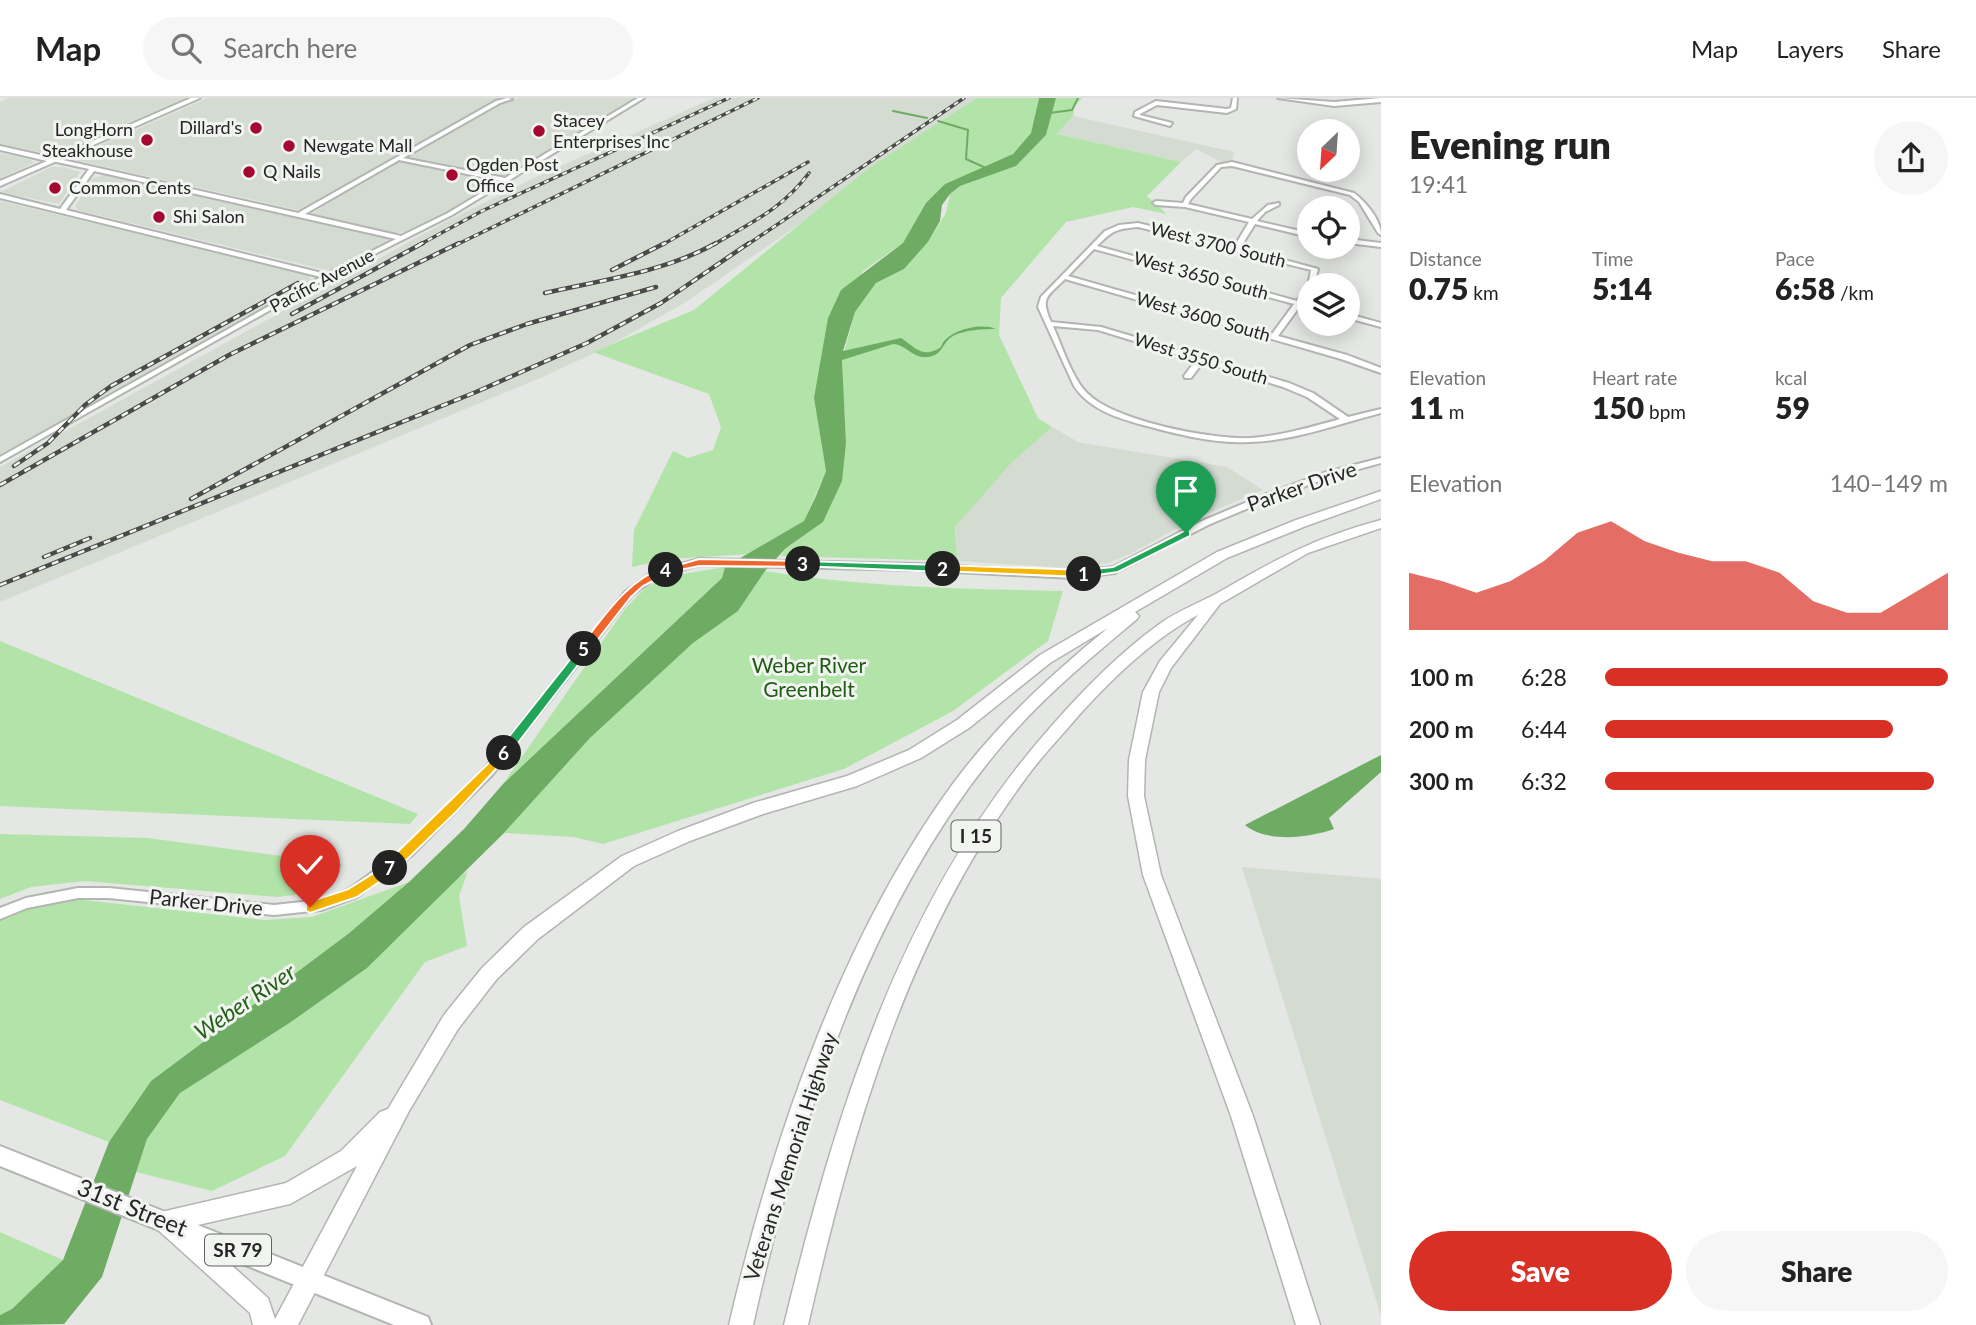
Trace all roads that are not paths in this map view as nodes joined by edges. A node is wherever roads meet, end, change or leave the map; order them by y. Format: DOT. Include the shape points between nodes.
graph roads {
  1 [pos="197,98"];
  2 [pos="642,98"];
  3 [pos="1235,98"];
  4 [pos="1280,98"];
  5 [pos="509,99"];
  6 [pos="1295,99"];
  7 [pos="1381,100"];
  8 [pos="1170,124"];
  9 [pos="0,148"];
  10 [pos="400,159"];
  11 [pos="54,160"];
  12 [pos="92,169"];
  13 [pos="506,180"];
  14 [pos="0,184"];
  15 [pos="0,196"];
  16 [pos="1156,203"];
  17 [pos="1277,204"];
  18 [pos="1185,205"];
  19 [pos="62,211"];
  20 [pos="299,215"];
  21 [pos="1254,221"];
  22 [pos="1297,232"];
  23 [pos="1381,233"];
  24 [pos="402,238"];
  25 [pos="1360,242"];
  26 [pos="1381,245"];
  27 [pos="1093,247"];
  28 [pos="1236,249"];
  29 [pos="1314,273"];
  30 [pos="327,276"];
  31 [pos="1064,277"];
  32 [pos="1297,303"];
  33 [pos="1297,304"];
  34 [pos="1360,319"];
  35 [pos="1049,324"];
  36 [pos="1381,325"];
  37 [pos="1274,337"];
  38 [pos="1201,359"];
  39 [pos="1381,371"];
  40 [pos="1188,376"];
  41 [pos="1381,411"];
  42 [pos="1345,419"];
  43 [pos="0,460"];
  44 [pos="1381,460"];
  45 [pos="1381,495"];
  46 [pos="1381,524"];
  47 [pos="1175,581"];
  48 [pos="1221,597"];
  49 [pos="0,914"];
  50 [pos="402,1104"];
  51 [pos="0,1156"];
  52 [pos="165,1221"];
  53 [pos="310,1280"];
  54 [pos="265,1325"];
  55 [pos="285,1325"];
  56 [pos="420,1325"];
  57 [pos="741,1325"];
  58 [pos="796,1325"];
  59 [pos="1308,1325"];
  1 -- 11 [label="main road"];
  2 -- 13 [label="street, Pacific Avenue"];
  3 -- 8 [label="street" via="1233,109 1227,111 1156,103 1137,113"];
  4 -- 6 [label="street"];
  5 -- 10 [label="street"];
  6 -- 7 [label="street" via="1334,104"];
  9 -- 11 [label="main road"];
  10 -- 13 [label="street"];
  10 -- 20 [label="street"];
  11 -- 12 [label="street"];
  11 -- 14 [label="main road"];
  12 -- 19 [label="street"];
  12 -- 20 [label="street"];
  13 -- 24 [label="street, Pacific Avenue"];
  15 -- 19 [label="street"];
  16 -- 18 [label="street"];
  17 -- 21 [label="street" via="1268,206"];
  18 -- 21 [label="street"];
  18 -- 23 [label="street" via="1219,166 1232,164 1352,194"];
  19 -- 30 [label="street"];
  20 -- 24 [label="street"];
  21 -- 22 [label="street"];
  21 -- 28 [label="street"];
  24 -- 30 [label="street, Pacific Avenue"];
  25 -- 26 [label="street"];
  27 -- 28 [label="street, West 3700 South" via="1119,227 1155,228"];
  27 -- 31 [label="street"];
  27 -- 32 [label="street, West 3650 South"];
  28 -- 29 [label="street, West 3700 South" via="1315,269"];
  30 -- 43 [label="street, Pacific Avenue"];
  31 -- 35 [label="street" via="1041,307"];
  31 -- 37 [label="street, West 3600 South"];
  33 -- 37 [label="street"];
  34 -- 36 [label="street"];
  35 -- 38 [label="street, West 3550 South" via="1099,328"];
  35 -- 42 [label="street" via="1082,393 1094,406 1120,417 1248,441"];
  37 -- 39 [label="street, West 3600 South"];
  38 -- 40 [label="street"];
  38 -- 42 [label="street, West 3550 South" via="1310,395"];
  41 -- 42 [label="street"];
  44 -- 49 [label="street, Parker Drive" via="1267,496 1115,570 1073,575 729,561 672,567 639,584 617,606 488,772 407,853 353,893 321,905 274,910 78,893 36,900"];
  45 -- 47 [label="highway, Veterans Memorial Highway / I 15" via="1222,555"];
  46 -- 48 [label="highway, I 15" via="1314,545"];
  47 -- 50 [label="highway" via="1045,659 963,724 915,754 851,781 684,836 617,869 531,933 489,974 451,1022"];
  47 -- 57 [label="highway, Veterans Memorial Highway / I 15" via="1046,687 964,782 912,861 867,946 824,1046"];
  48 -- 58 [label="highway, I 15" via="1164,628 1097,687 1034,754 985,821 940,895 903,969 871,1056 820,1216"];
  48 -- 59 [label="highway" via="1166,665 1151,692 1137,760 1136,796 1152,876 1242,1116"];
  50 -- 52 [label="highway" via="349,1159 289,1194"];
  50 -- 53 [label="highway"];
  51 -- 52 [label="main road, 31st Street / SR 79"];
  52 -- 53 [label="main road, 31st Street / SR 79"];
  52 -- 54 [label="highway" via="260,1306"];
  53 -- 55 [label="highway"];
  53 -- 56 [label="main road, 31st Street / SR 79"];
}
